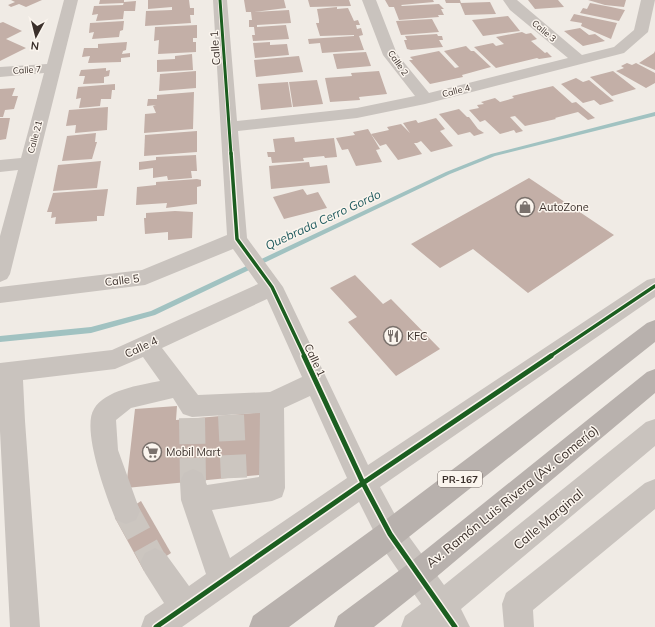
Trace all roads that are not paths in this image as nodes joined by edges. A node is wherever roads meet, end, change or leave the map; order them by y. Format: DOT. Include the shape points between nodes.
graph roads {
  1 [pos="71,0"];
  2 [pos="220,0"];
  3 [pos="369,0"];
  4 [pos="510,0"];
  5 [pos="648,0"];
  6 [pos="580,61"];
  7 [pos="54,68"];
  8 [pos="0,72"];
  9 [pos="425,99"];
  10 [pos="230,127"];
  11 [pos="28,164"];
  12 [pos="0,166"];
  13 [pos="238,239"];
  14 [pos="0,274"];
  15 [pos="655,286"];
  16 [pos="272,287"];
  17 [pos="0,295"];
  18 [pos="655,329"];
  19 [pos="147,345"];
  20 [pos="6,373"];
  21 [pos="655,379"];
  22 [pos="316,382"];
  23 [pos="272,402"];
  24 [pos="188,404"];
  25 [pos="655,430"];
  26 [pos="363,483"];
  27 [pos="655,492"];
  28 [pos="126,511"];
  29 [pos="390,534"];
  30 [pos="155,563"];
  31 [pos="418,574"];
  32 [pos="223,580"];
  33 [pos="185,607"];
  34 [pos="448,617"];
  35 [pos="25,627"];
  36 [pos="156,627"];
  37 [pos="264,627"];
  38 [pos="350,627"];
  39 [pos="416,627"];
  40 [pos="519,627"];
  1 -- 7 [label="street, Calle 21"];
  2 -- 10 [label="street, Calle 1"];
  3 -- 9 [label="street, Calle 2" via="390,55"];
  4 -- 6 [label="street, Calle 3"];
  5 -- 6 [label="street, Calle 4" via="640,32 619,50"];
  6 -- 9 [label="street, Calle 4"];
  7 -- 8 [label="street, Calle 7"];
  7 -- 11 [label="street, Calle 21"];
  9 -- 10 [label="street, Calle 4" via="357,113"];
  10 -- 13 [label="street, Calle 1"];
  11 -- 12 [label="street"];
  11 -- 14 [label="street, Calle 21"];
  13 -- 16 [label="street, Calle 1"];
  13 -- 17 [label="street, Calle 5" via="145,277"];
  15 -- 26 [label="street"];
  16 -- 19 [label="street, Calle 4"];
  16 -- 22 [label="street, Calle 1"];
  18 -- 29 [label="main road, PR-167"];
  19 -- 20 [label="street, Calle 4" via="115,359"];
  19 -- 24 [label="street"];
  20 -- 35 [label="street" via="12,421"];
  21 -- 31 [label="main road, Av. Ramón Luis Rivera (Av. Comerío)"];
  22 -- 23 [label="street"];
  22 -- 26 [label="street, Calle 1"];
  23 -- 24 [label="street" via="231,409"];
  23 -- 32 [label="street" via="272,488 234,486 194,491"];
  24 -- 28 [label="street" via="124,399 103,416 105,450"];
  25 -- 34 [label="street, Calle Marginal"];
  26 -- 29 [label="street, Calle 1"];
  26 -- 32 [label="street"];
  27 -- 40 [label="street" via="517,604"];
  29 -- 31 [label="street, Calle 1"];
  29 -- 37 [label="main road, PR-167"];
  30 -- 33 [label="street"];
  31 -- 34 [label="street, Calle 1"];
  31 -- 38 [label="main road, Av. Ramón Luis Rivera (Av. Comerío)"];
  32 -- 33 [label="street"];
  33 -- 36 [label="street"];
  34 -- 39 [label="street, Calle Marginal"];
}
